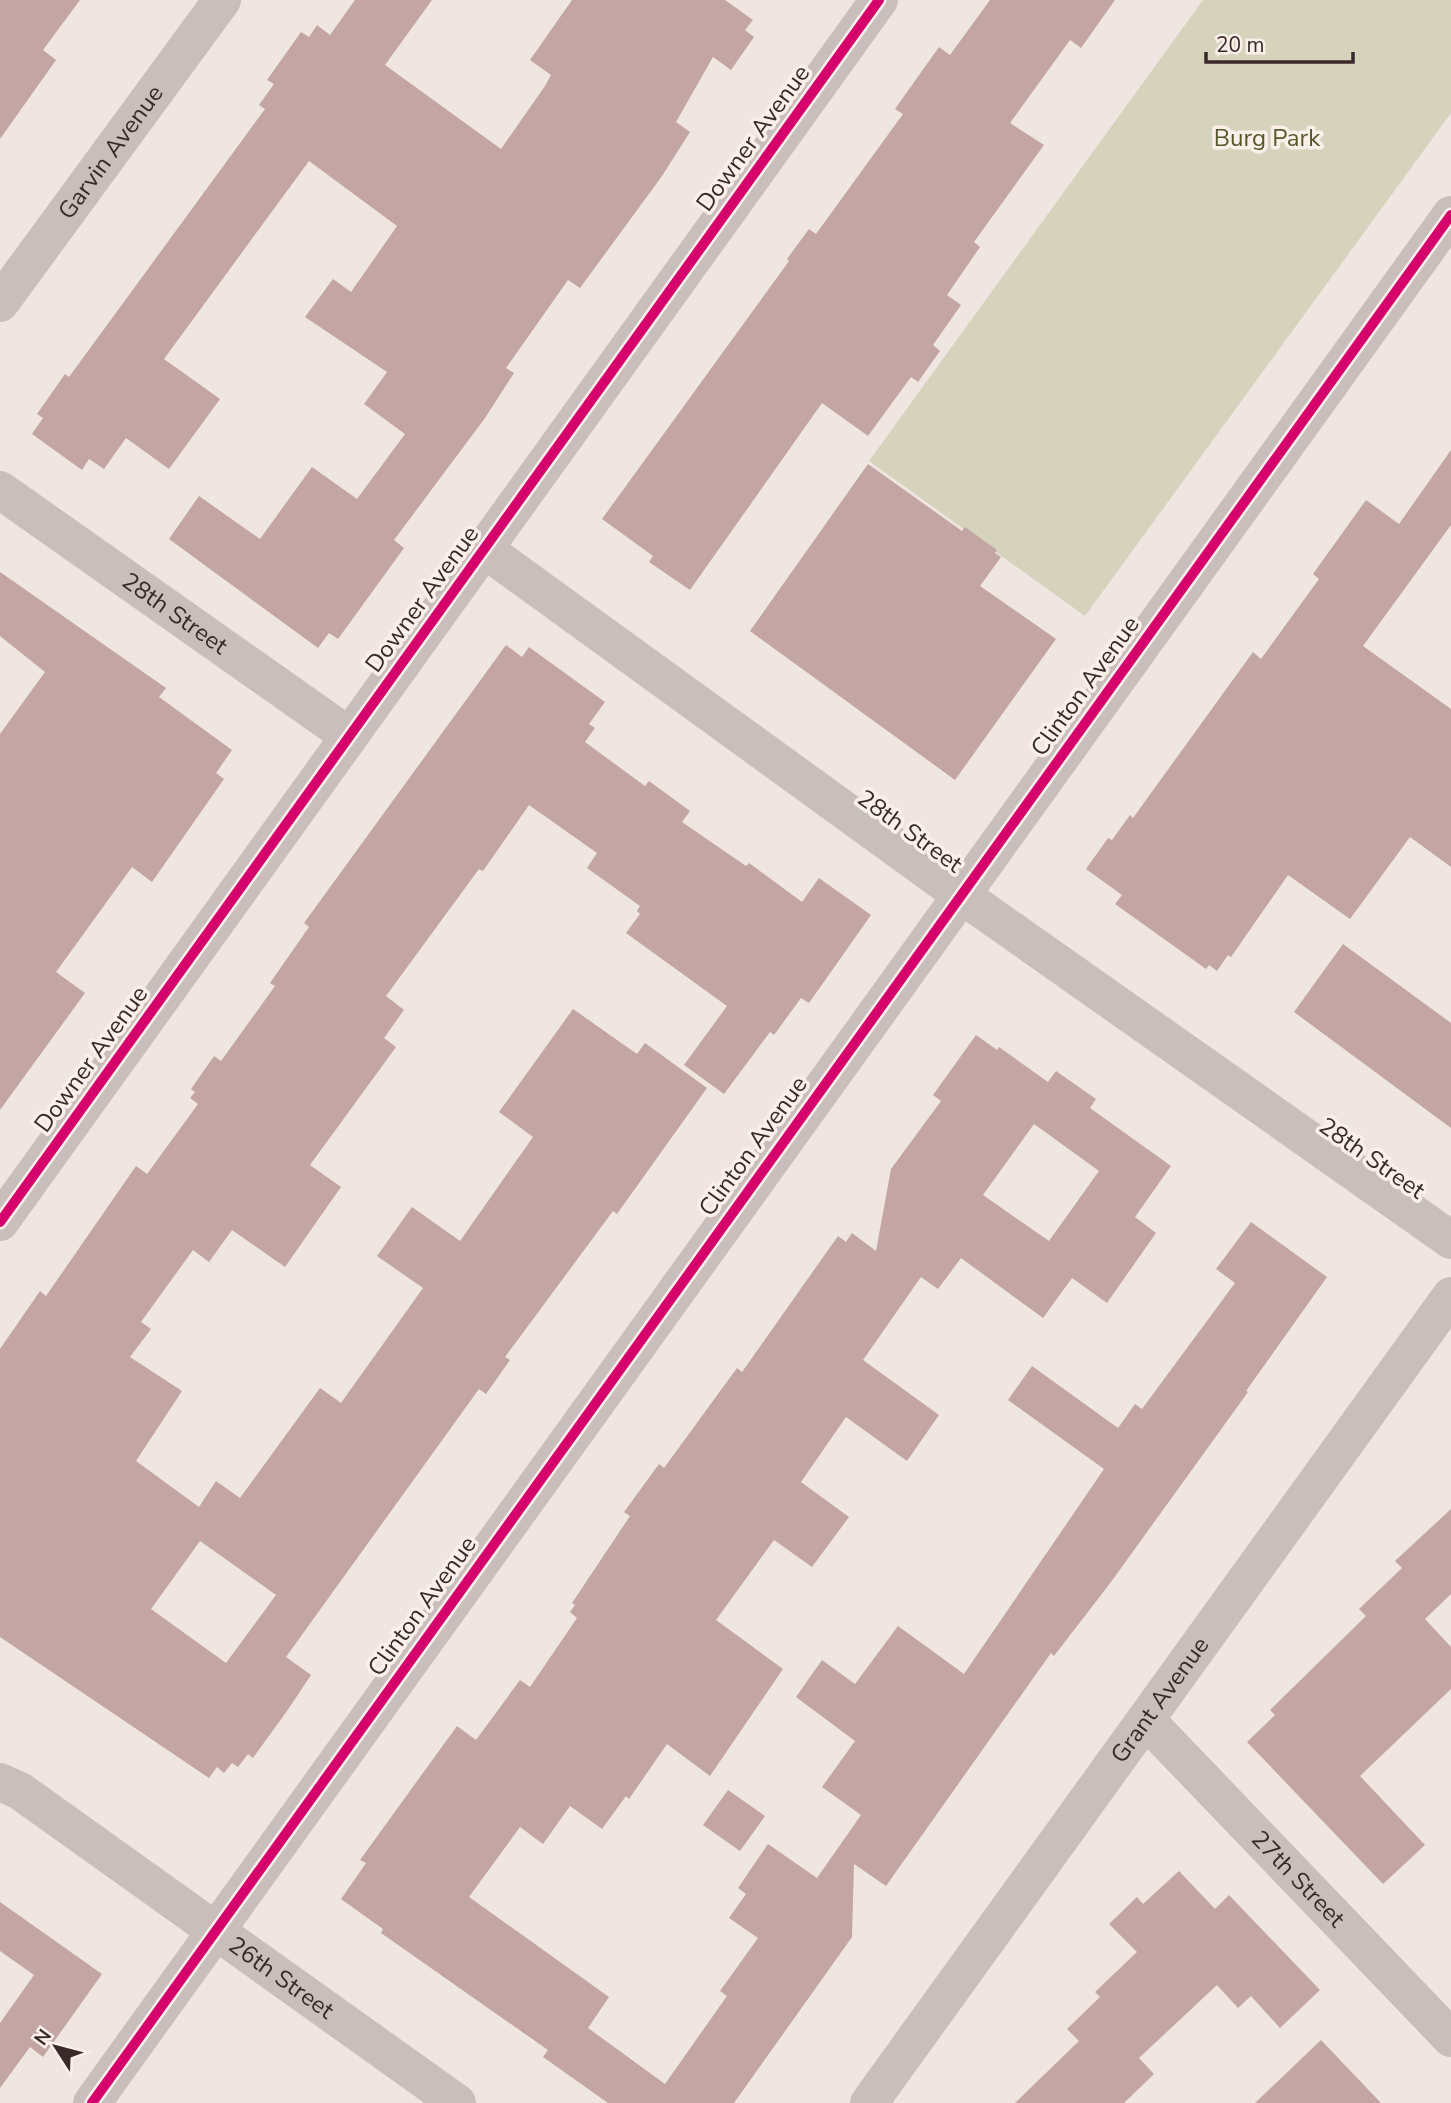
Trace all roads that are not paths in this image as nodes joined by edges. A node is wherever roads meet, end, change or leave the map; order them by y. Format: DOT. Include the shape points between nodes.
graph roads {
  1 [pos="222,0"];
  2 [pos="879,0"];
  3 [pos="1451,215"];
  4 [pos="0,303"];
  5 [pos="0,490"];
  6 [pos="484,549"];
  7 [pos="349,736"];
  8 [pos="960,894"];
  9 [pos="0,1222"];
  10 [pos="1451,1240"];
  11 [pos="1451,1296"];
  12 [pos="1146,1720"];
  13 [pos="0,1782"];
  14 [pos="213,1932"];
  15 [pos="1451,2038"];
  16 [pos="92,2103"];
  17 [pos="457,2103"];
  18 [pos="869,2103"];
  1 -- 4 [label="street, Garvin Avenue"];
  2 -- 6 [label="street, Downer Avenue"];
  3 -- 8 [label="street, Clinton Avenue"];
  5 -- 7 [label="street, 28th Street"];
  6 -- 7 [label="street, Downer Avenue"];
  6 -- 8 [label="street, 28th Street"];
  7 -- 9 [label="street, Downer Avenue"];
  8 -- 10 [label="street, 28th Street"];
  8 -- 14 [label="street, Clinton Avenue"];
  11 -- 12 [label="street, Grant Avenue"];
  12 -- 15 [label="street, 27th Street"];
  12 -- 18 [label="street, Grant Avenue"];
  13 -- 14 [label="street, 26th Street" via="20,1791"];
  14 -- 16 [label="street, Clinton Avenue"];
  14 -- 17 [label="street, 26th Street"];
}
